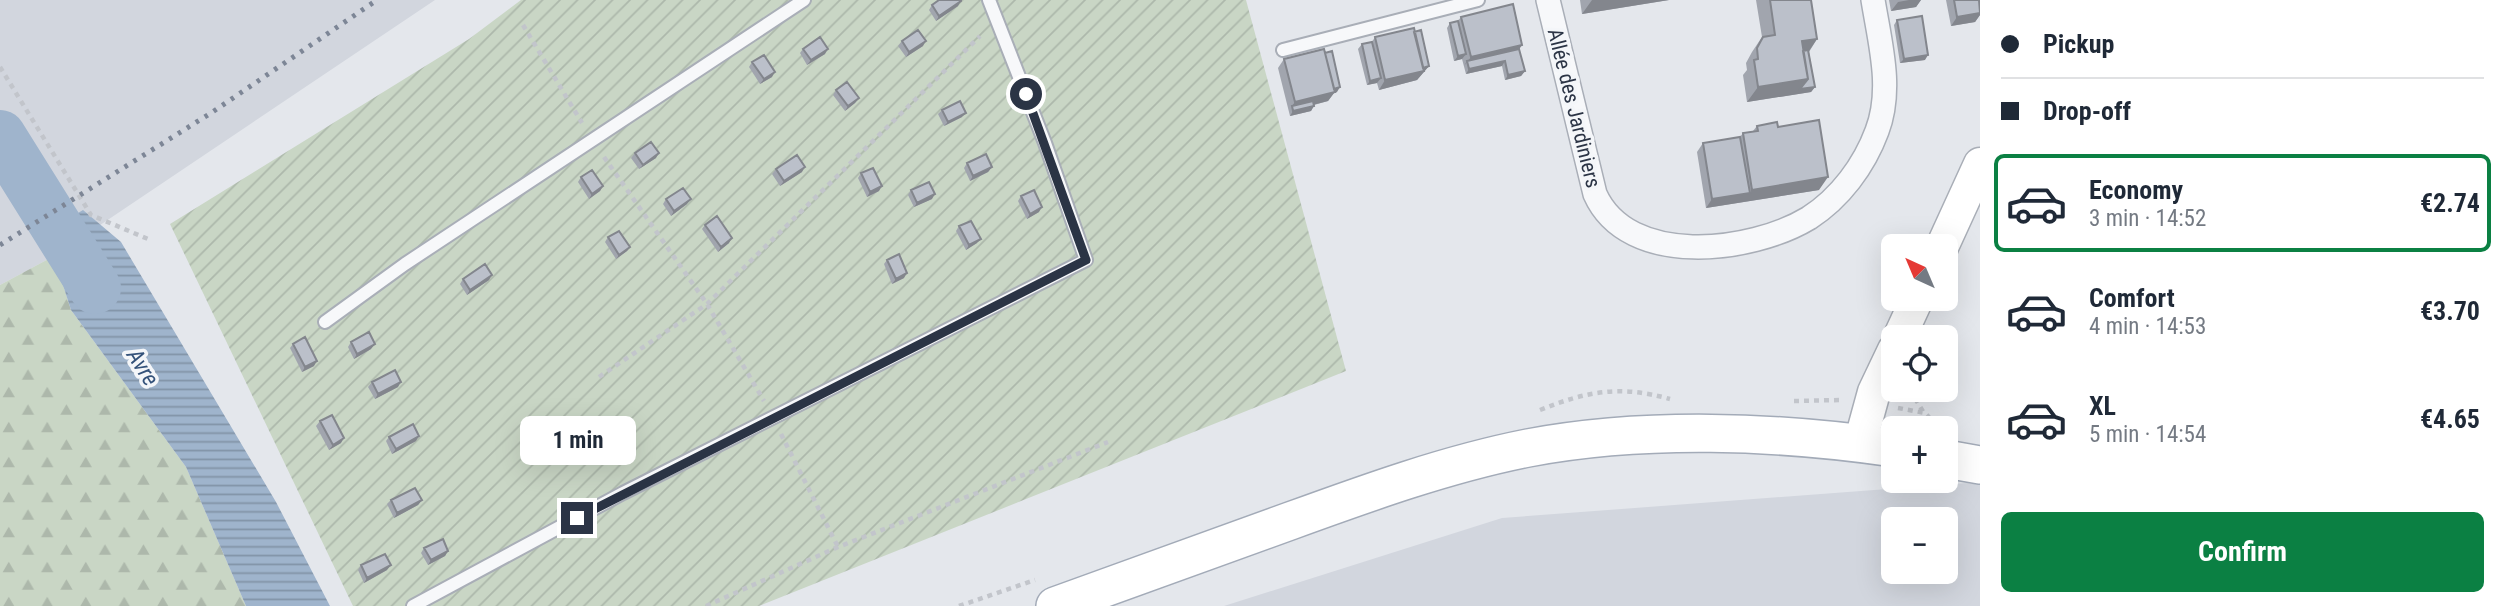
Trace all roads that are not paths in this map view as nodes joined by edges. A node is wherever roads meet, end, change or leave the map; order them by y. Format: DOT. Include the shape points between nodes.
graph roads {
  1 [pos="804,0"];
  2 [pos="989,0"];
  3 [pos="1478,0"];
  4 [pos="1548,0"];
  5 [pos="1873,0"];
  6 [pos="1283,50"];
  7 [pos="1980,164"];
  8 [pos="1948,234"];
  9 [pos="324,322"];
  10 [pos="1881,379"];
  11 [pos="1877,445"];
  12 [pos="413,606"];
  13 [pos="1055,606"];
  1 -- 9 [label="lane"];
  2 -- 12 [label="lane" via="1086,260 623,493"];
  3 -- 6 [label="lane"];
  4 -- 5 [label="street, Allée des Jardiniers" via="1601,209 1624,229 1667,244 1693,247 1752,240 1781,231 1809,218 1849,182 1878,130 1884,102 1885,72"];
  7 -- 8 [label="street"];
  10 -- 11 [label="street" via="1870,403"];
  11 -- 13 [label="main road" via="1702,434 1530,448 1482,458 1336,504"];
}
